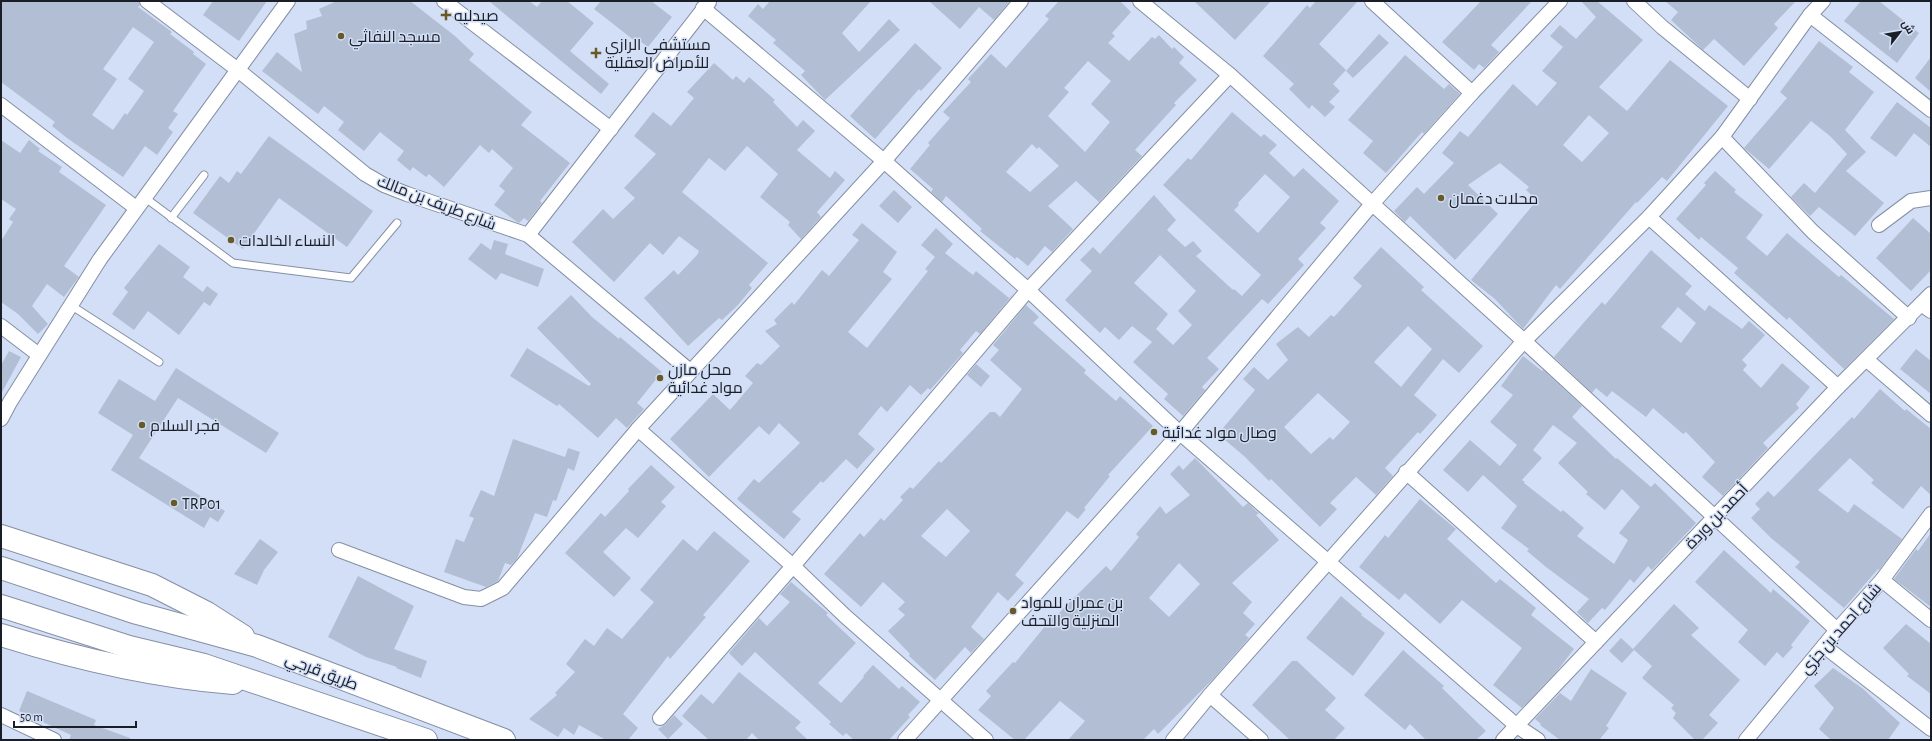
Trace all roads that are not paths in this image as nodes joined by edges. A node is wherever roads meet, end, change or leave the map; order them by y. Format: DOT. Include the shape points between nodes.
graph roads {
  1 [pos="147,1"];
  2 [pos="288,1"];
  3 [pos="444,1"];
  4 [pos="1021,1"];
  5 [pos="1140,1"];
  6 [pos="1372,1"];
  7 [pos="1560,1"];
  8 [pos="1634,1"];
  9 [pos="1823,1"];
  10 [pos="706,5"];
  11 [pos="1810,15"];
  12 [pos="238,70"];
  13 [pos="1230,75"];
  14 [pos="1472,93"];
  15 [pos="1750,99"];
  16 [pos="1,105"];
  17 [pos="1931,110"];
  18 [pos="611,129"];
  19 [pos="1722,137"];
  20 [pos="884,161"];
  21 [pos="204,175"];
  22 [pos="1931,198"];
  23 [pos="140,203"];
  24 [pos="1372,204"];
  25 [pos="1649,217"];
  26 [pos="171,218"];
  27 [pos="396,223"];
  28 [pos="1879,225"];
  29 [pos="528,235"];
  30 [pos="1028,290"];
  31 [pos="1928,303"];
  32 [pos="72,306"];
  33 [pos="1909,318"];
  34 [pos="1,326"];
  35 [pos="1524,341"];
  36 [pos="39,355"];
  37 [pos="1867,360"];
  38 [pos="160,362"];
  39 [pos="690,371"];
  40 [pos="1838,387"];
  41 [pos="5,399"];
  42 [pos="1931,415"];
  43 [pos="1,419"];
  44 [pos="638,429"];
  45 [pos="1180,433"];
  46 [pos="1406,472"];
  47 [pos="1931,515"];
  48 [pos="1714,517"];
  49 [pos="1,536"];
  50 [pos="339,550"];
  51 [pos="1329,563"];
  52 [pos="792,566"];
  53 [pos="1,568"];
  54 [pos="1882,580"];
  55 [pos="1,606"];
  56 [pos="1931,620"];
  57 [pos="1837,630"];
  58 [pos="1,635"];
  59 [pos="1596,642"];
  60 [pos="257,646"];
  61 [pos="1824,646"];
  62 [pos="264,686"];
  63 [pos="1210,695"];
  64 [pos="940,699"];
  65 [pos="1,716"];
  66 [pos="660,718"];
  67 [pos="1517,726"];
  68 [pos="1931,729"];
  69 [pos="33,736"];
  70 [pos="54,740"];
  71 [pos="426,740"];
  72 [pos="504,740"];
  73 [pos="905,740"];
  74 [pos="986,740"];
  75 [pos="1173,740"];
  76 [pos="1261,740"];
  77 [pos="1503,740"];
  78 [pos="1538,740"];
  79 [pos="1746,740"];
  1 -- 12 [label="street, شارع طريف بن مالك"];
  2 -- 12 [label="street"];
  3 -- 18 [label="street"];
  4 -- 20 [label="street"];
  5 -- 13 [label="street"];
  6 -- 14 [label="street"];
  7 -- 14 [label="street"];
  8 -- 15 [label="street"];
  9 -- 11 [label="street"];
  10 -- 18 [label="street"];
  10 -- 20 [label="street"];
  11 -- 15 [label="street"];
  11 -- 17 [label="street"];
  12 -- 23 [label="street"];
  12 -- 29 [label="street, شارع طريف بن مالك" via="365,174 384,185"];
  13 -- 24 [label="street"];
  13 -- 30 [label="street"];
  14 -- 24 [label="street"];
  15 -- 19 [label="street"];
  16 -- 23 [label="street"];
  18 -- 29 [label="street"];
  19 -- 25 [label="street"];
  19 -- 33 [label="street" via="1813,232"];
  20 -- 30 [label="street"];
  20 -- 39 [label="street"];
  21 -- 26 [label="lane"];
  22 -- 28 [label="street" via="1911,201"];
  23 -- 26 [label="lane"];
  23 -- 32 [label="street" via="100,259"];
  24 -- 35 [label="street"];
  24 -- 45 [label="street"];
  25 -- 35 [label="street"];
  25 -- 40 [label="street"];
  26 -- 27 [label="lane" via="233,263 350,278"];
  29 -- 39 [label="street, شارع طريف بن مالك"];
  30 -- 45 [label="street"];
  30 -- 52 [label="street"];
  31 -- 33 [label="street, أحمد بن وردة"];
  32 -- 36 [label="street"];
  32 -- 38 [label="lane"];
  33 -- 37 [label="street, أحمد بن وردة"];
  34 -- 36 [label="street"];
  35 -- 46 [label="street"];
  35 -- 48 [label="street"];
  36 -- 41 [label="street"];
  37 -- 40 [label="street, أحمد بن وردة"];
  37 -- 42 [label="street"];
  39 -- 44 [label="street"];
  40 -- 48 [label="street, أحمد بن وردة"];
  41 -- 43 [label="street"];
  44 -- 50 [label="street" via="503,588 481,599 464,597"];
  44 -- 52 [label="street"];
  45 -- 51 [label="street"];
  45 -- 64 [label="street"];
  46 -- 51 [label="street"];
  46 -- 59 [label="street"];
  47 -- 54 [label="street, شارع احمد بن جزي"];
  48 -- 57 [label="street"];
  48 -- 59 [label="street, أحمد بن وردة"];
  49 -- 60 [label="highway" via="152,584 207,613"];
  51 -- 63 [label="street"];
  51 -- 67 [label="street"];
  52 -- 64 [label="street" via="844,616"];
  52 -- 66 [label="street"];
  53 -- 60 [label="highway, طريق قرجي" via="137,613"];
  54 -- 56 [label="street"];
  54 -- 57 [label="street, شارع احمد بن جزي"];
  55 -- 62 [label="highway, طريق قرجي" via="129,646 204,665"];
  57 -- 61 [label="street, شارع احمد بن جزي"];
  58 -- 62 [label="highway" via="78,656 194,680"];
  59 -- 67 [label="street, أحمد بن وردة"];
  60 -- 72 [label="highway, طريق قرجي"];
  61 -- 68 [label="street"];
  61 -- 79 [label="street, شارع احمد بن جزي"];
  62 -- 71 [label="highway, طريق قرجي"];
  63 -- 75 [label="street"];
  63 -- 76 [label="street"];
  64 -- 73 [label="street"];
  64 -- 74 [label="street"];
  65 -- 69 [label="street"];
  67 -- 77 [label="street, أحمد بن وردة"];
  67 -- 78 [label="street"];
  69 -- 70 [label="street"];
}
